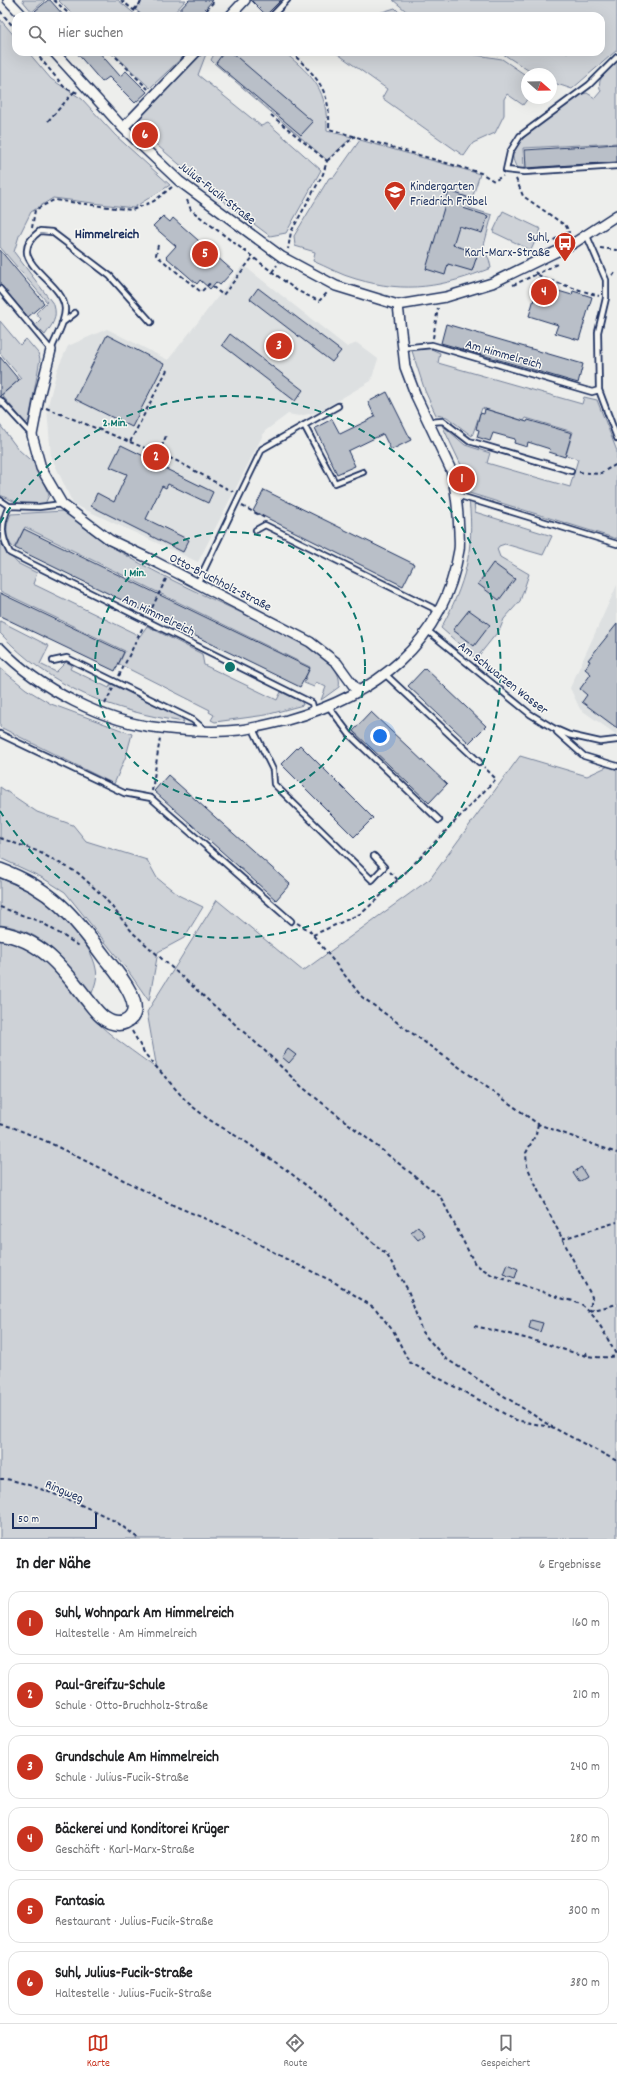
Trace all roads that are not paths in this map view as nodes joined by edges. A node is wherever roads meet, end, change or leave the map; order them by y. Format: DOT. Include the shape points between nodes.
graph roads {
  1 [pos="8,0"];
  2 [pos="245,0"];
  3 [pos="287,0"];
  4 [pos="19,12"];
  5 [pos="234,12"];
  6 [pos="276,12"];
  7 [pos="58,56"];
  8 [pos="192,56"];
  9 [pos="617,57"];
  10 [pos="123,128"];
  11 [pos="617,166"];
  12 [pos="617,215"];
  13 [pos="587,236"];
  14 [pos="0,289"];
  15 [pos="398,305"];
  16 [pos="75,313"];
  17 [pos="151,322"];
  18 [pos="62,323"];
  19 [pos="402,348"];
  20 [pos="51,350"];
  21 [pos="599,390"];
  22 [pos="0,400"];
  23 [pos="338,406"];
  24 [pos="429,422"];
  25 [pos="304,425"];
  26 [pos="32,435"];
  27 [pos="617,438"];
  28 [pos="571,471"];
  29 [pos="363,472"];
  30 [pos="457,495"];
  31 [pos="0,500"];
  32 [pos="62,504"];
  33 [pos="9,506"];
  34 [pos="256,530"];
  35 [pos="617,544"];
  36 [pos="197,584"];
  37 [pos="439,611"];
  38 [pos="428,631"];
  39 [pos="0,648"];
  40 [pos="53,660"];
  41 [pos="386,674"];
  42 [pos="358,692"];
  43 [pos="329,707"];
  44 [pos="314,712"];
  45 [pos="252,728"];
  46 [pos="553,728"];
  47 [pos="205,730"];
  48 [pos="0,734"];
  49 [pos="617,740"];
  50 [pos="479,762"];
  51 [pos="617,766"];
  52 [pos="439,820"];
  53 [pos="374,856"];
  54 [pos="0,870"];
  55 [pos="291,921"];
  56 [pos="0,933"];
  1 -- 4 [label="street"];
  2 -- 5 [label="street"];
  3 -- 6 [label="lane"];
  7 -- 10 [label="street, Julius-Fucik-Straße"];
  8 -- 10 [label="street"];
  9 -- 11 [label="lane" via="589,85 520,136 510,152 506,170 513,172"];
  10 -- 15 [label="street, Julius-Fucik-Straße" via="179,181 282,257 336,286"];
  12 -- 13 [label="street"];
  13 -- 15 [label="street" via="492,283 446,296"];
  13 -- 21 [label="lane" via="606,280 606,298 598,332"];
  14 -- 20 [label="lane"];
  15 -- 19 [label="street"];
  16 -- 18 [label="lane"];
  17 -- 18 [label="lane" via="110,276 52,232 40,231 30,238 26,250 27,260 62,299 65,309"];
  18 -- 20 [label="lane"];
  19 -- 21 [label="lane, Am Himmelreich" via="432,345 592,392"];
  19 -- 24 [label="street" via="405,367"];
  20 -- 26 [label="street, Otto-Bruchholz-Straße"];
  21 -- 27 [label="lane"];
  22 -- 26 [label="lane, Otto-Bruchholz-Straße"];
  23 -- 25 [label="lane"];
  24 -- 28 [label="lane" via="443,421 469,441"];
  24 -- 30 [label="street" via="451,470"];
  25 -- 29 [label="lane" via="335,483"];
  25 -- 36 [label="lane" via="262,449"];
  26 -- 32 [label="street, Otto-Bruchholz-Straße" via="41,468"];
  30 -- 35 [label="lane"];
  30 -- 37 [label="street" via="460,549 446,598"];
  31 -- 33 [label="lane"];
  32 -- 33 [label="lane" via="39,507"];
  32 -- 36 [label="street, Otto-Bruchholz-Straße" via="110,540"];
  33 -- 44 [label="lane, Am Himmelreich" via="4,517 3,538 10,553 312,703"];
  34 -- 37 [label="lane" via="265,525"];
  36 -- 42 [label="street, Otto-Bruchholz-Straße" via="310,642 337,662"];
  37 -- 38 [label="street"];
  38 -- 41 [label="street"];
  38 -- 46 [label="lane, Am Schwarzen Wasser" via="530,714"];
  39 -- 47 [label="street" via="40,681 100,712 159,728"];
  40 -- 47 [label="lane" via="68,658 193,720"];
  41 -- 42 [label="street"];
  41 -- 50 [label="lane"];
  42 -- 43 [label="street"];
  43 -- 44 [label="street"];
  43 -- 52 [label="lane" via="350,735"];
  44 -- 45 [label="street"];
  45 -- 47 [label="street"];
  45 -- 53 [label="lane" via="273,770 274,784 372,880 384,867"];
  46 -- 49 [label="lane, Am Schwarzen Wasser" via="568,735 600,742"];
  46 -- 51 [label="lane" via="584,756"];
  48 -- 55 [label="lane" via="124,793 151,798"];
  54 -- 56 [label="main road" via="45,892 73,918 131,993 134,1011 127,1021 116,1024 101,1017 66,972 45,951 20,938"];
}
